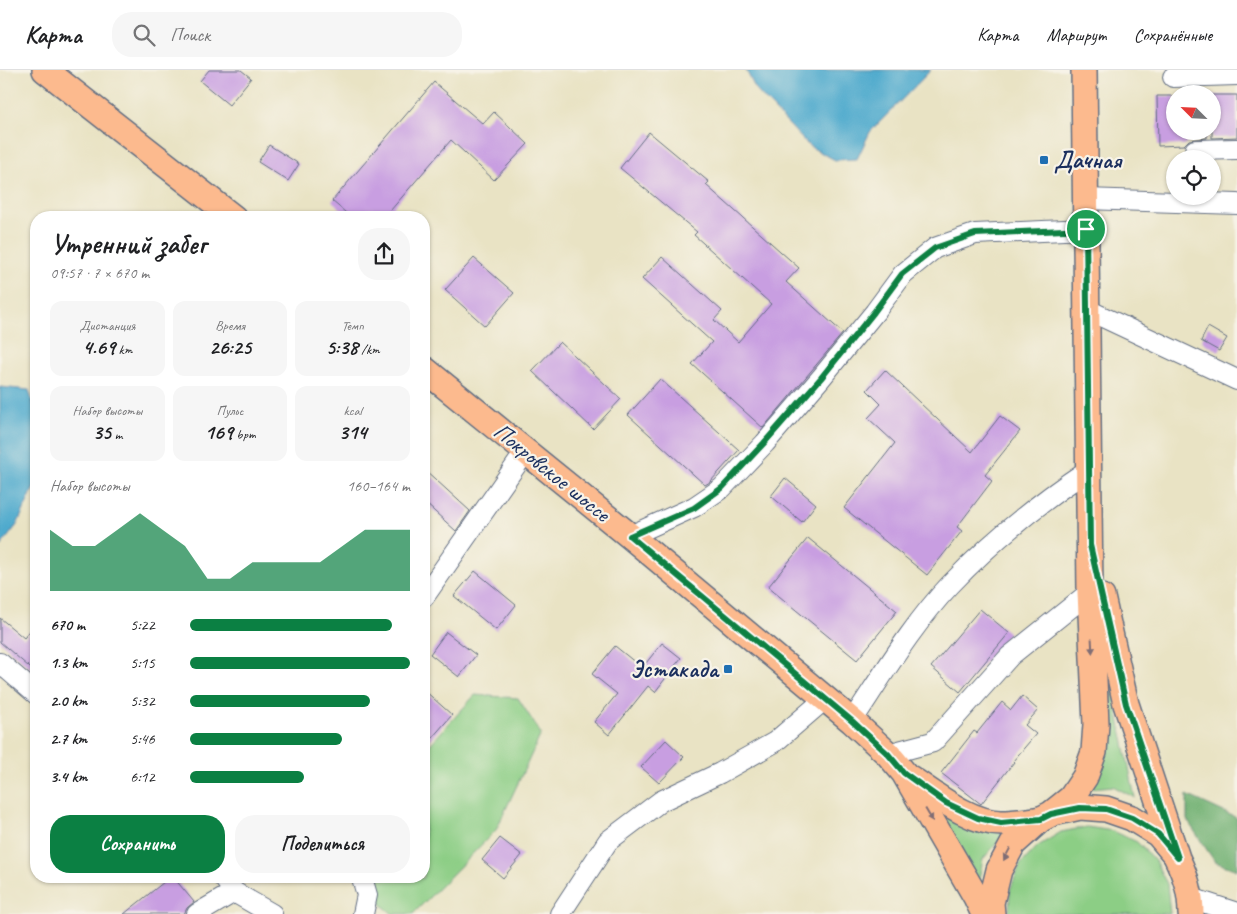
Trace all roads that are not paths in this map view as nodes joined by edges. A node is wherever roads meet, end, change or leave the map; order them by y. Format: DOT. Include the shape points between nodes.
graph roads {
  1 [pos="45,70"];
  2 [pos="1084,70"];
  3 [pos="1237,75"];
  4 [pos="1173,77"];
  5 [pos="1237,149"];
  6 [pos="1195,150"];
  7 [pos="1085,199"];
  8 [pos="1237,204"];
  9 [pos="225,211"];
  10 [pos="1086,229"];
  11 [pos="1088,310"];
  12 [pos="430,374"];
  13 [pos="1237,380"];
  14 [pos="526,451"];
  15 [pos="1088,470"];
  16 [pos="630,536"];
  17 [pos="1090,545"];
  18 [pos="430,587"];
  19 [pos="1090,592"];
  20 [pos="0,663"];
  21 [pos="30,689"];
  22 [pos="825,699"];
  23 [pos="852,721"];
  24 [pos="888,754"];
  25 [pos="904,773"];
  26 [pos="1046,817"];
  27 [pos="1178,858"];
  28 [pos="363,883"];
  29 [pos="229,885"];
  30 [pos="1191,906"];
  31 [pos="1237,913"];
  32 [pos="197,914"];
  33 [pos="272,914"];
  34 [pos="363,914"];
  35 [pos="560,914"];
  36 [pos="984,914"];
  37 [pos="992,914"];
  1 -- 9 [label="main road"];
  2 -- 7 [label="main road"];
  3 -- 4 [label="street"];
  5 -- 6 [label="street"];
  7 -- 8 [label="street"];
  7 -- 10 [label="main road"];
  10 -- 11 [label="main road"];
  10 -- 16 [label="street" via="975,234 935,248 902,274 821,378 722,488 694,508"];
  11 -- 13 [label="street"];
  11 -- 15 [label="main road"];
  12 -- 14 [label="main road, Покровское шоссе"];
  14 -- 16 [label="main road, Покровское шоссе"];
  14 -- 18 [label="street"];
  15 -- 17 [label="main road"];
  15 -- 23 [label="street" via="1050,495 950,586 914,630"];
  16 -- 22 [label="main road, Покровское шоссе"];
  17 -- 19 [label="main road"];
  17 -- 27 [label="main road" via="1126,704"];
  19 -- 24 [label="street" via="1010,656 933,742"];
  19 -- 26 [label="main road, one-way" via="1096,724 1094,752 1085,777 1071,798"];
  20 -- 21 [label="street"];
  22 -- 23 [label="main road, Покровское шоссе"];
  22 -- 35 [label="street" via="775,742 661,801 608,840"];
  23 -- 24 [label="main road, Покровское шоссе"];
  24 -- 25 [label="main road, Покровское шоссе"];
  25 -- 26 [label="main road, Покровское шоссе" via="946,803 978,818 1001,823"];
  25 -- 36 [label="main road, Покровское шоссе, one-way"];
  26 -- 27 [label="main road, Покровское шоссе" via="1080,808 1106,809 1132,818 1158,834"];
  26 -- 37 [label="main road, one-way" via="1013,844 999,870 991,903"];
  27 -- 30 [label="main road" via="1186,877"];
  28 -- 34 [label="street" via="367,896"];
  29 -- 32 [label="street"];
  29 -- 33 [label="street"];
  30 -- 31 [label="street"];
}
